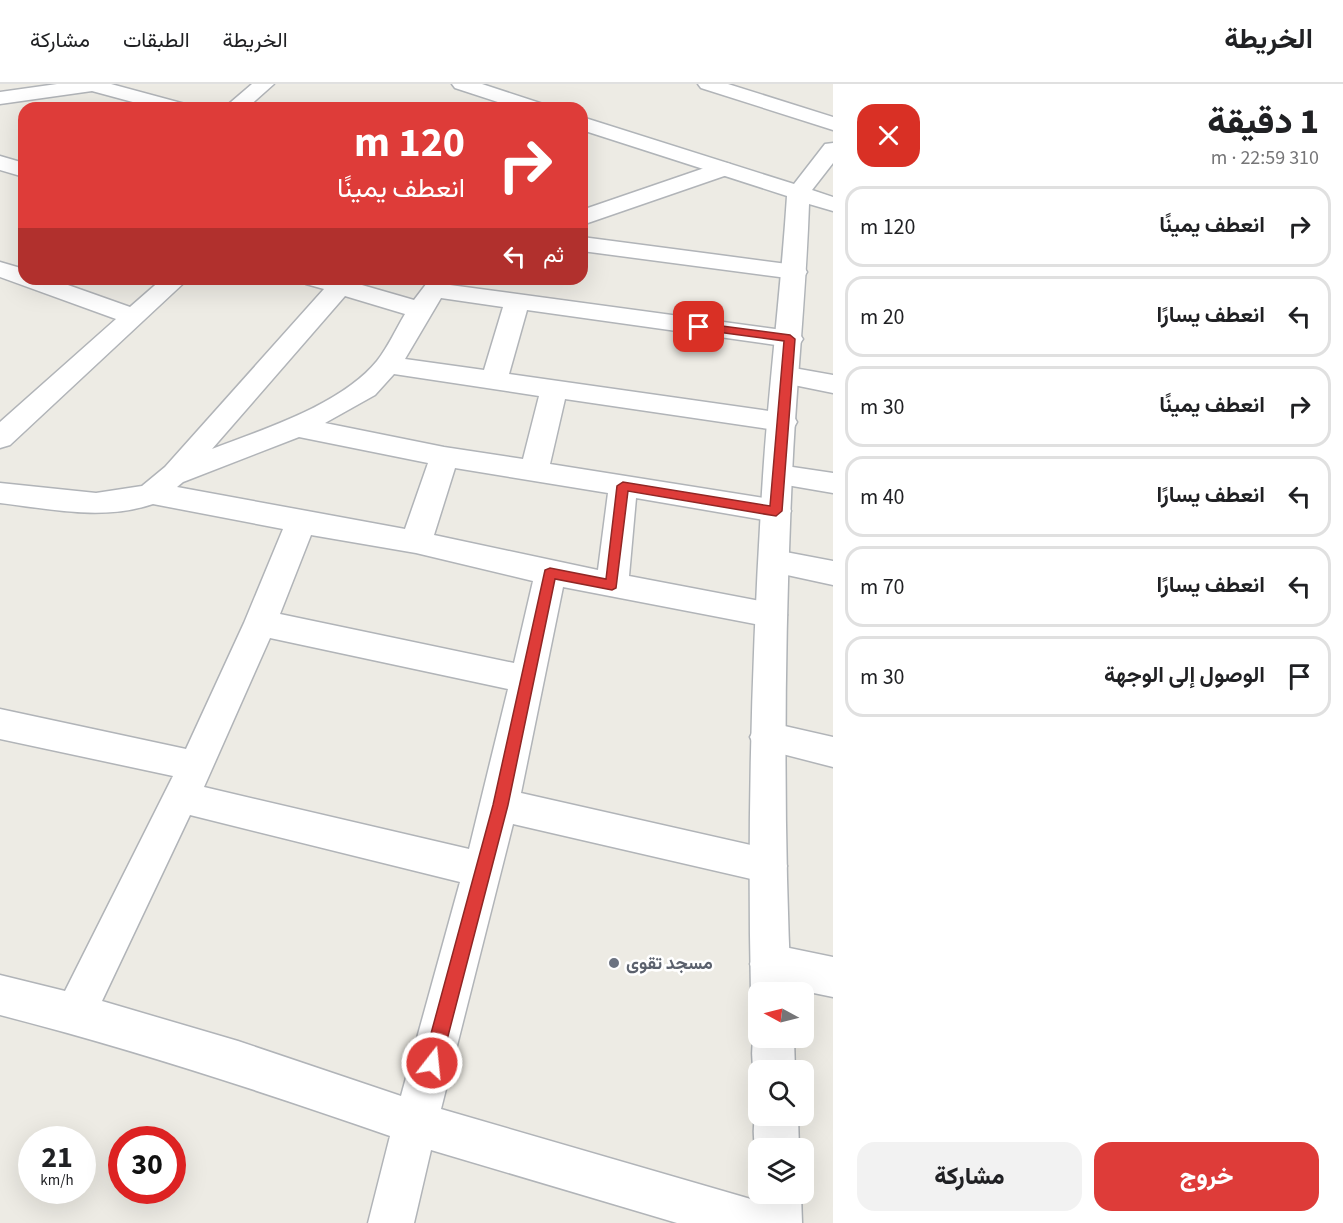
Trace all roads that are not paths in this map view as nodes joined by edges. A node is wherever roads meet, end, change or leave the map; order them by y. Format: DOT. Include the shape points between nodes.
graph roads {
  1 [pos="264,84"];
  2 [pos="462,84"];
  3 [pos="108,86"];
  4 [pos="719,86"];
  5 [pos="0,98"];
  6 [pos="138,102"];
  7 [pos="242,102"];
  8 [pos="518,102"];
  9 [pos="833,124"];
  10 [pos="588,125"];
  11 [pos="833,149"];
  12 [pos="0,163"];
  13 [pos="18,168"];
  14 [pos="722,169"];
  15 [pos="798,193"];
  16 [pos="833,204"];
  17 [pos="588,216"];
  18 [pos="588,245"];
  19 [pos="795,272"];
  20 [pos="53,285"];
  21 [pos="169,285"];
  22 [pos="331,285"];
  23 [pos="360,285"];
  24 [pos="431,293"];
  25 [pos="517,302"];
  26 [pos="134,317"];
  27 [pos="790,339"];
  28 [pos="387,365"];
  29 [pos="788,376"];
  30 [pos="494,381"];
  31 [pos="833,384"];
  32 [pos="554,390"];
  33 [pos="783,422"];
  34 [pos="297,427"];
  35 [pos="0,438"];
  36 [pos="444,457"];
  37 [pos="534,471"];
  38 [pos="779,475"];
  39 [pos="833,483"];
  40 [pos="163,484"];
  41 [pos="623,486"];
  42 [pos="0,493"];
  43 [pos="776,511"];
  44 [pos="301,522"];
  45 [pos="416,542"];
  46 [pos="775,562"];
  47 [pos="550,573"];
  48 [pos="833,573"];
  49 [pos="612,585"];
  50 [pos="771,615"];
  51 [pos="260,623"];
  52 [pos="526,679"];
  53 [pos="0,724"];
  54 [pos="767,737"];
  55 [pos="833,752"];
  56 [pos="188,782"];
  57 [pos="500,805"];
  58 [pos="768,866"];
  59 [pos="484,870"];
  60 [pos="833,976"];
  61 [pos="771,978"];
  62 [pos="0,995"];
  63 [pos="75,1014"];
  64 [pos="416,1123"];
  65 [pos="778,1204"];
  66 [pos="391,1223"];
  67 [pos="754,1223"];
  68 [pos="779,1223"];
  1 -- 7 [label="street"];
  2 -- 8 [label="street"];
  3 -- 5 [label="street" via="82,85"];
  3 -- 6 [label="street"];
  4 -- 9 [label="street"];
  10 -- 14 [label="street"];
  11 -- 15 [label="street"];
  12 -- 13 [label="street"];
  14 -- 15 [label="street"];
  14 -- 17 [label="street"];
  15 -- 16 [label="street"];
  15 -- 19 [label="street"];
  18 -- 19 [label="street"];
  19 -- 27 [label="street"];
  20 -- 26 [label="street"];
  21 -- 26 [label="street"];
  22 -- 40 [label="street"];
  23 -- 24 [label="street"];
  24 -- 25 [label="street"];
  24 -- 28 [label="street"];
  25 -- 27 [label="street"];
  25 -- 30 [label="street"];
  26 -- 35 [label="street"];
  27 -- 29 [label="street"];
  28 -- 30 [label="street"];
  28 -- 34 [label="street" via="365,389"];
  29 -- 31 [label="street"];
  29 -- 33 [label="street"];
  30 -- 32 [label="street"];
  32 -- 33 [label="street"];
  32 -- 37 [label="street"];
  33 -- 38 [label="street"];
  34 -- 36 [label="street"];
  34 -- 40 [label="street"];
  36 -- 37 [label="street"];
  36 -- 45 [label="street"];
  37 -- 41 [label="street"];
  38 -- 39 [label="street"];
  38 -- 43 [label="street"];
  40 -- 42 [label="street" via="135,499 96,504"];
  40 -- 44 [label="street"];
  41 -- 43 [label="street"];
  41 -- 49 [label="street"];
  43 -- 46 [label="street"];
  44 -- 45 [label="street"];
  44 -- 51 [label="street"];
  45 -- 47 [label="street"];
  46 -- 48 [label="street"];
  46 -- 50 [label="street"];
  47 -- 49 [label="street"];
  47 -- 52 [label="street"];
  49 -- 50 [label="street"];
  50 -- 54 [label="street"];
  51 -- 52 [label="street"];
  51 -- 56 [label="street"];
  52 -- 57 [label="street"];
  53 -- 56 [label="street"];
  54 -- 55 [label="street"];
  54 -- 58 [label="street"];
  56 -- 59 [label="street"];
  56 -- 63 [label="street"];
  57 -- 58 [label="street"];
  57 -- 59 [label="street"];
  58 -- 61 [label="street"];
  59 -- 64 [label="street"];
  60 -- 61 [label="street"];
  62 -- 63 [label="street"];
  63 -- 64 [label="street" via="238,1062"];
  64 -- 66 [label="street"];
  64 -- 67 [label="street"];
  65 -- 68 [label="street"];
}
